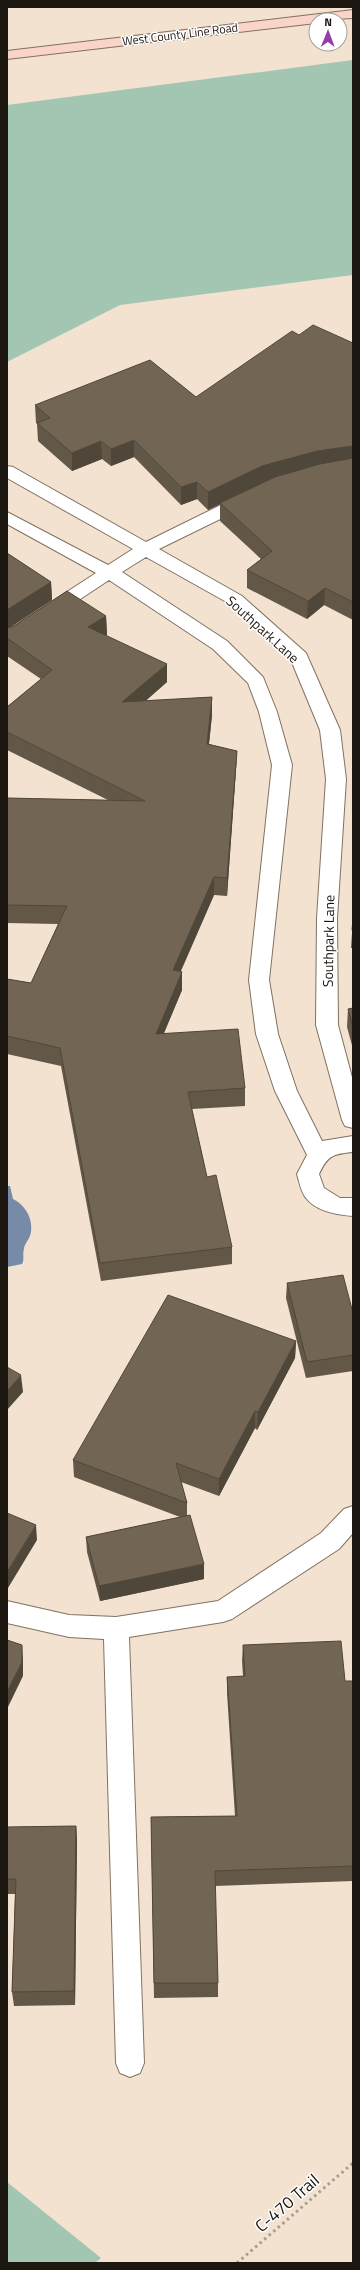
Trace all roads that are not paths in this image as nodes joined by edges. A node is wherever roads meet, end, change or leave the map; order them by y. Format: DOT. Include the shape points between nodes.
graph roads {
  1 [pos="353,14"];
  2 [pos="7,55"];
  3 [pos="7,471"];
  4 [pos="262,492"];
  5 [pos="7,517"];
  6 [pos="145,549"];
  7 [pos="108,572"];
  8 [pos="7,639"];
  9 [pos="344,767"];
  10 [pos="353,1120"];
  11 [pos="353,1144"];
  12 [pos="317,1154"];
  13 [pos="353,1207"];
  14 [pos="353,1516"];
  15 [pos="7,1612"];
  16 [pos="116,1628"];
  17 [pos="130,2063"];
  1 -- 2 [label="main road, West County Line Road"];
  3 -- 6 [label="lane, Southpark Lane"];
  4 -- 6 [label="lane"];
  5 -- 7 [label="lane"];
  6 -- 7 [label="lane"];
  6 -- 9 [label="lane, Southpark Lane" via="236,600 299,657"];
  7 -- 8 [label="lane"];
  7 -- 12 [label="lane" via="220,645 256,681 268,712 282,765 259,980 267,1034 286,1092"];
  9 -- 10 [label="lane, Southpark Lane" via="336,779 328,918 327,1025"];
  11 -- 12 [label="lane" via="328,1147"];
  12 -- 13 [label="lane" via="308,1174 314,1192 336,1206"];
  14 -- 16 [label="lane" via="330,1541 223,1612"];
  15 -- 16 [label="lane" via="69,1626"];
  16 -- 17 [label="lane"];
}
